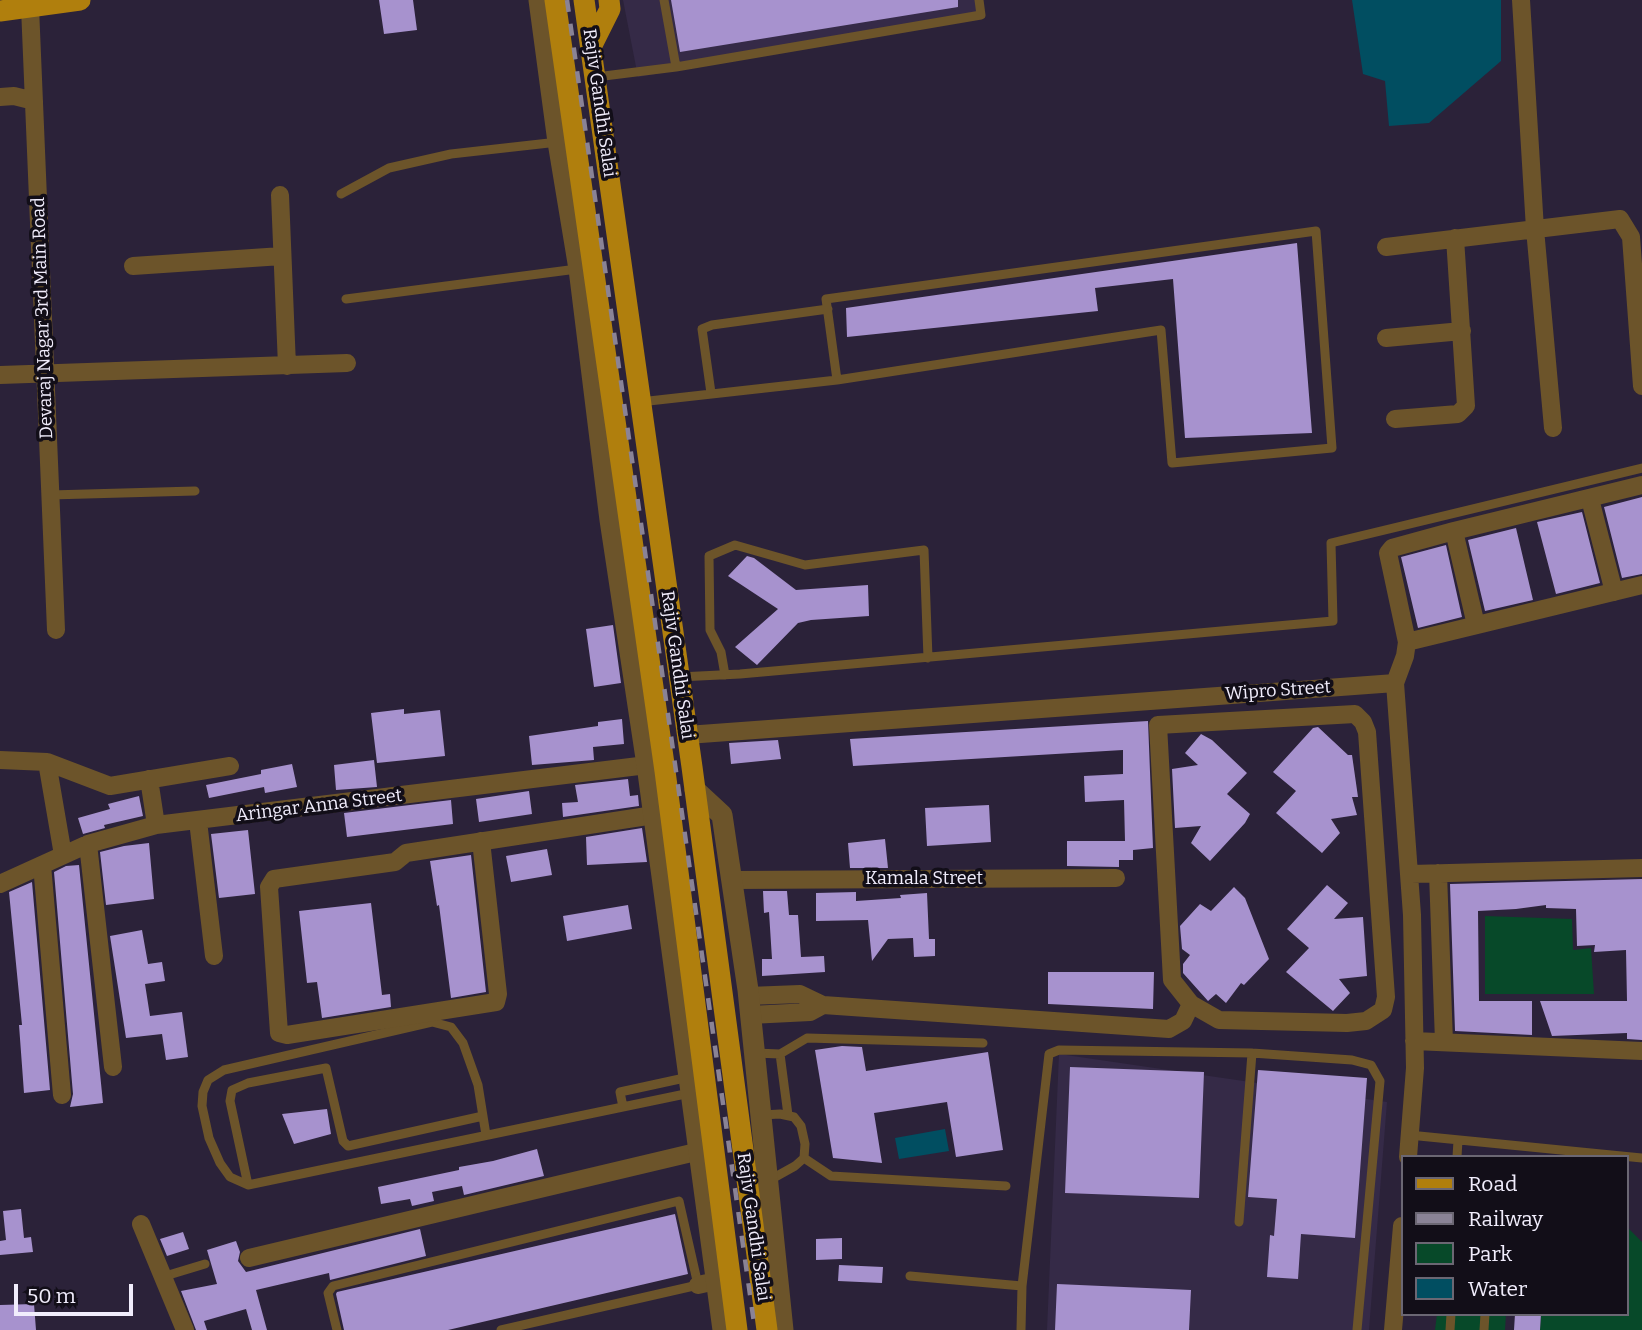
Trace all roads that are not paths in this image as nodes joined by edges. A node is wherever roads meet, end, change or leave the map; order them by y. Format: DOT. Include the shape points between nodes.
graph roads {
  1 [pos="80,0"];
  2 [pos="539,0"];
  3 [pos="555,0"];
  4 [pos="584,0"];
  5 [pos="609,0"];
  6 [pos="664,0"];
  7 [pos="979,0"];
  8 [pos="1521,0"];
  9 [pos="30,7"];
  10 [pos="0,10"];
  11 [pos="553,43"];
  12 [pos="591,47"];
  13 [pos="676,67"];
  14 [pos="596,77"];
  15 [pos="0,97"];
  16 [pos="34,101"];
  17 [pos="558,142"];
  18 [pos="341,194"];
  19 [pos="280,195"];
  20 [pos="1535,229"];
  21 [pos="1455,238"];
  22 [pos="1386,247"];
  23 [pos="282,256"];
  24 [pos="133,265"];
  25 [pos="579,269"];
  26 [pos="346,299"];
  27 [pos="828,309"];
  28 [pos="1462,331"];
  29 [pos="1386,338"];
  30 [pos="347,363"];
  31 [pos="287,366"];
  32 [pos="47,374"];
  33 [pos="0,375"];
  34 [pos="837,380"];
  35 [pos="1642,386"];
  36 [pos="711,393"];
  37 [pos="640,401"];
  38 [pos="1395,419"];
  39 [pos="1553,428"];
  40 [pos="1642,468"];
  41 [pos="1642,485"];
  42 [pos="195,491"];
  43 [pos="50,495"];
  44 [pos="1590,499"];
  45 [pos="1454,531"];
  46 [pos="1642,585"];
  47 [pos="1614,592"];
  48 [pos="1476,625"];
  49 [pos="55,629"];
  50 [pos="1407,642"];
  51 [pos="928,658"];
  52 [pos="725,675"];
  53 [pos="679,677"];
  54 [pos="1395,683"];
  55 [pos="1156,700"];
  56 [pos="1158,725"];
  57 [pos="687,735"];
  58 [pos="0,760"];
  59 [pos="47,762"];
  60 [pos="647,765"];
  61 [pos="230,766"];
  62 [pos="149,779"];
  63 [pos="695,790"];
  64 [pos="654,815"];
  65 [pos="198,821"];
  66 [pos="156,825"];
  67 [pos="481,841"];
  68 [pos="88,844"];
  69 [pos="63,855"];
  70 [pos="42,865"];
  71 [pos="1642,868"];
  72 [pos="1438,873"];
  73 [pos="1411,874"];
  74 [pos="1116,878"];
  75 [pos="732,880"];
  76 [pos="0,884"];
  77 [pos="214,956"];
  78 [pos="1191,1004"];
  79 [pos="749,1006"];
  80 [pos="1414,1041"];
  81 [pos="1444,1042"];
  82 [pos="983,1043"];
  83 [pos="1642,1051"];
  84 [pos="753,1053"];
  85 [pos="1252,1053"];
  86 [pos="779,1054"];
  87 [pos="113,1068"];
  88 [pos="691,1085"];
  89 [pos="62,1095"];
  90 [pos="623,1107"];
  91 [pos="762,1115"];
  92 [pos="788,1115"];
  93 [pos="483,1116"];
  94 [pos="703,1123"];
  95 [pos="486,1135"];
  96 [pos="1409,1135"];
  97 [pos="1458,1140"];
  98 [pos="1408,1155"];
  99 [pos="1457,1155"];
  100 [pos="1611,1155"];
  101 [pos="707,1156"];
  102 [pos="744,1157"];
  103 [pos="804,1158"];
  104 [pos="768,1181"];
  105 [pos="248,1185"];
  106 [pos="1006,1186"];
  107 [pos="751,1212"];
  108 [pos="722,1217"];
  109 [pos="1240,1222"];
  110 [pos="141,1224"];
  111 [pos="1400,1249"];
  112 [pos="249,1258"];
  113 [pos="205,1264"];
  114 [pos="910,1276"];
  115 [pos="162,1277"];
  116 [pos="707,1283"];
  117 [pos="1023,1286"];
  118 [pos="186,1330"];
  119 [pos="337,1330"];
  120 [pos="501,1330"];
  121 [pos="723,1330"];
  122 [pos="737,1330"];
  123 [pos="767,1330"];
  124 [pos="783,1330"];
  125 [pos="1021,1330"];
  126 [pos="1357,1330"];
  127 [pos="1393,1330"];
  1 -- 9 [label="main road"];
  2 -- 11 [label="street"];
  3 -- 11 [label="main road, Rajiv Gandhi Salai"];
  4 -- 12 [label="main road, Rajiv Gandhi Salai"];
  5 -- 12 [label="main road" via="610,9"];
  6 -- 13 [label="lane"];
  7 -- 13 [label="lane" via="982,15"];
  8 -- 20 [label="street"];
  9 -- 10 [label="main road"];
  9 -- 16 [label="street, Devaraj Nagar 3rd Main Road"];
  11 -- 17 [label="street"];
  11 -- 94 [label="main road, Rajiv Gandhi Salai" via="665,771"];
  12 -- 14 [label="main road, Rajiv Gandhi Salai"];
  13 -- 14 [label="lane"];
  14 -- 37 [label="main road, Rajiv Gandhi Salai"];
  15 -- 16 [label="street"];
  16 -- 32 [label="street, Devaraj Nagar 3rd Main Road"];
  17 -- 18 [label="lane" via="451,154 401,165"];
  17 -- 25 [label="street"];
  19 -- 23 [label="street"];
  20 -- 21 [label="street"];
  20 -- 35 [label="street" via="1620,219 1627,229"];
  20 -- 39 [label="street"];
  21 -- 22 [label="street"];
  21 -- 28 [label="street"];
  23 -- 24 [label="street"];
  23 -- 31 [label="street"];
  25 -- 26 [label="lane"];
  25 -- 60 [label="street"];
  27 -- 34 [label="lane"];
  27 -- 34 [label="lane" via="826,299 1316,231 1332,448 1171,463 1161,330"];
  27 -- 36 [label="lane" via="702,329"];
  28 -- 29 [label="street"];
  28 -- 38 [label="street" via="1464,410"];
  30 -- 31 [label="street"];
  31 -- 32 [label="street"];
  32 -- 33 [label="street"];
  32 -- 43 [label="street, Devaraj Nagar 3rd Main Road"];
  34 -- 36 [label="lane"];
  36 -- 37 [label="lane"];
  37 -- 53 [label="main road, Rajiv Gandhi Salai"];
  40 -- 51 [label="lane" via="1331,543 1333,621"];
  41 -- 44 [label="street"];
  42 -- 43 [label="lane"];
  43 -- 49 [label="street, Devaraj Nagar 3rd Main Road"];
  44 -- 45 [label="street"];
  44 -- 47 [label="street"];
  45 -- 48 [label="street"];
  45 -- 50 [label="street" via="1388,553"];
  46 -- 47 [label="street"];
  47 -- 48 [label="street"];
  48 -- 50 [label="street"];
  50 -- 54 [label="street"];
  51 -- 52 [label="lane"];
  51 -- 52 [label="lane" via="924,550 806,565 735,545 709,556 710,630"];
  52 -- 53 [label="lane"];
  53 -- 57 [label="main road, Rajiv Gandhi Salai"];
  54 -- 55 [label="street, Wipro Street"];
  54 -- 73 [label="street"];
  55 -- 56 [label="street"];
  55 -- 57 [label="street, Wipro Street"];
  56 -- 78 [label="street" via="1172,979"];
  56 -- 78 [label="street" via="1355,714 1367,732 1383,1010 1366,1021 1347,1023 1219,1020"];
  57 -- 63 [label="main road, Rajiv Gandhi Salai"];
  58 -- 59 [label="street"];
  59 -- 62 [label="street" via="110,786"];
  59 -- 69 [label="street"];
  60 -- 64 [label="street"];
  60 -- 65 [label="street, Aringar Anna Street"];
  61 -- 62 [label="street"];
  62 -- 66 [label="street"];
  63 -- 75 [label="street" via="722,815"];
  63 -- 102 [label="main road, Rajiv Gandhi Salai"];
  64 -- 67 [label="street"];
  64 -- 88 [label="street"];
  65 -- 66 [label="street, Aringar Anna Street"];
  65 -- 77 [label="street"];
  66 -- 68 [label="street, Aringar Anna Street"];
  67 -- 67 [label="street" via="406,853 395,862 270,883 279,1033 496,1002"];
  68 -- 69 [label="street, Aringar Anna Street"];
  68 -- 87 [label="street"];
  69 -- 70 [label="street, Aringar Anna Street"];
  70 -- 76 [label="street, Aringar Anna Street"];
  70 -- 89 [label="street"];
  71 -- 72 [label="street"];
  72 -- 73 [label="street"];
  72 -- 81 [label="street"];
  73 -- 80 [label="street"];
  74 -- 75 [label="street, Kamala Street"];
  75 -- 79 [label="street"];
  78 -- 79 [label="street" via="1184,1021 1169,1030 823,1005 800,994"];
  79 -- 84 [label="street"];
  80 -- 81 [label="street"];
  80 -- 96 [label="street"];
  81 -- 83 [label="street"];
  82 -- 86 [label="lane" via="807,1038"];
  84 -- 86 [label="lane"];
  84 -- 91 [label="street"];
  85 -- 109 [label="lane"];
  85 -- 117 [label="lane" via="1059,1050 1049,1054"];
  85 -- 126 [label="lane" via="1352,1060 1371,1065 1380,1081"];
  86 -- 92 [label="lane"];
  88 -- 90 [label="lane"];
  88 -- 90 [label="lane" via="620,1093"];
  88 -- 94 [label="street"];
  90 -- 95 [label="lane"];
  91 -- 92 [label="lane"];
  91 -- 104 [label="street"];
  92 -- 103 [label="lane" via="801,1125"];
  93 -- 95 [label="lane"];
  93 -- 105 [label="lane" via="348,1146 343,1142 326,1068 248,1083 232,1090 230,1101"];
  93 -- 105 [label="lane" via="463,1043 451,1027 432,1022 224,1070 208,1080 202,1106 220,1163 230,1177"];
  94 -- 101 [label="street"];
  95 -- 105 [label="lane"];
  96 -- 97 [label="lane"];
  96 -- 98 [label="street"];
  97 -- 99 [label="lane"];
  97 -- 100 [label="lane"];
  101 -- 102 [label="main road" via="728,1171"];
  101 -- 108 [label="main road, Rajiv Gandhi Salai"];
  101 -- 112 [label="street"];
  101 -- 116 [label="street"];
  102 -- 107 [label="main road, Rajiv Gandhi Salai"];
  103 -- 104 [label="lane"];
  103 -- 106 [label="lane" via="831,1176"];
  104 -- 124 [label="street"];
  107 -- 108 [label="main road" via="741,1203 725,1210"];
  107 -- 123 [label="main road, Rajiv Gandhi Salai"];
  108 -- 122 [label="main road, Rajiv Gandhi Salai"];
  110 -- 115 [label="street"];
  111 -- 127 [label="street"];
  113 -- 115 [label="lane"];
  114 -- 117 [label="lane"];
  115 -- 118 [label="street"];
  116 -- 119 [label="lane" via="679,1201 333,1286 328,1293"];
  116 -- 120 [label="lane"];
  116 -- 121 [label="street"];
  117 -- 125 [label="lane"];
}
